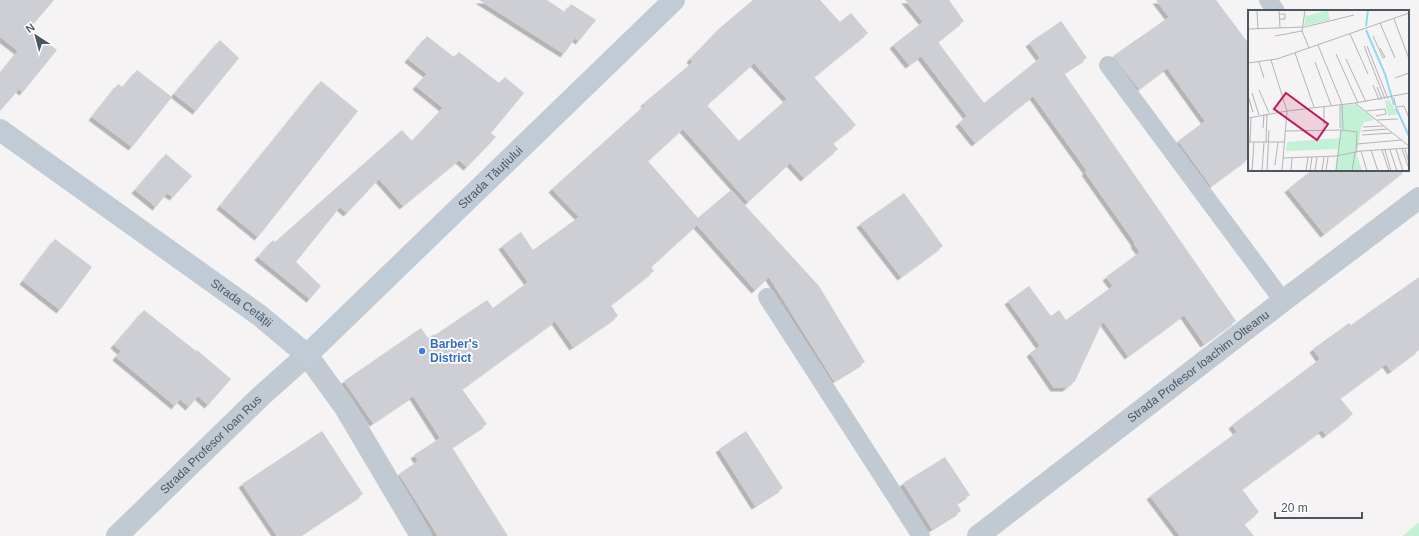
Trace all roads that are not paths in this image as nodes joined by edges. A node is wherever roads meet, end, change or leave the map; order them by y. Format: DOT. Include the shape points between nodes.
graph roads {
  1 [pos="674,0"];
  2 [pos="1268,0"];
  3 [pos="1275,10"];
  4 [pos="1108,65"];
  5 [pos="0,130"];
  6 [pos="1419,198"];
  7 [pos="768,297"];
  8 [pos="1283,301"];
  9 [pos="307,355"];
  10 [pos="116,536"];
  11 [pos="421,536"];
  12 [pos="921,536"];
  13 [pos="978,536"];
  1 -- 9 [label="main road, Strada Tăuțiului"];
  2 -- 3 [label="lane"];
  4 -- 8 [label="lane"];
  5 -- 9 [label="main road, Strada Cetății" via="259,315"];
  6 -- 8 [label="street, Strada Profesor Ioachim Olteanu"];
  7 -- 12 [label="lane"];
  8 -- 13 [label="street, Strada Profesor Ioachim Olteanu"];
  9 -- 10 [label="street, Strada Profesor Ioan Rus"];
  9 -- 11 [label="street, Strada Cetății" via="344,406"];
}
